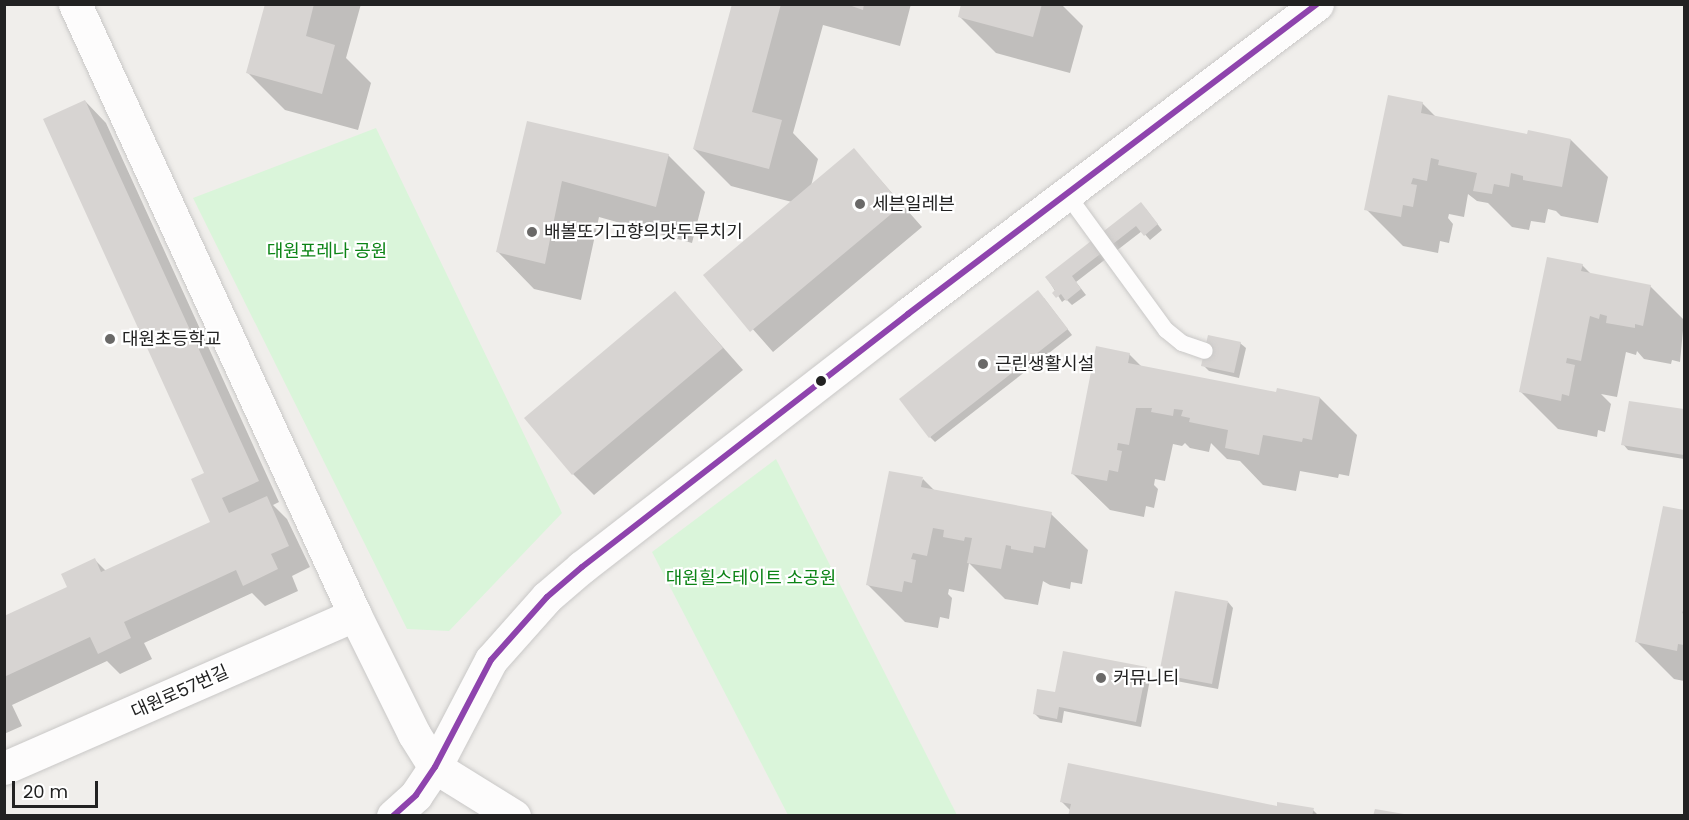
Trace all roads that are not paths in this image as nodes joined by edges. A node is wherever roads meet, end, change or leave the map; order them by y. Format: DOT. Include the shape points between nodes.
graph roads {
  1 [pos="75,4"];
  2 [pos="1317,4"];
  3 [pos="1066,193"];
  4 [pos="1205,351"];
  5 [pos="355,615"];
  6 [pos="435,767"];
  7 [pos="4,768"];
  8 [pos="393,816"];
  9 [pos="514,816"];
  1 -- 5 [label="street"];
  2 -- 3 [label="street"];
  3 -- 4 [label="lane" via="1166,330 1182,343"];
  3 -- 6 [label="street" via="547,597 491,660"];
  5 -- 6 [label="street" via="414,734"];
  5 -- 7 [label="street, 대원로57번길"];
  6 -- 8 [label="street" via="416,795"];
  6 -- 9 [label="street"];
}
